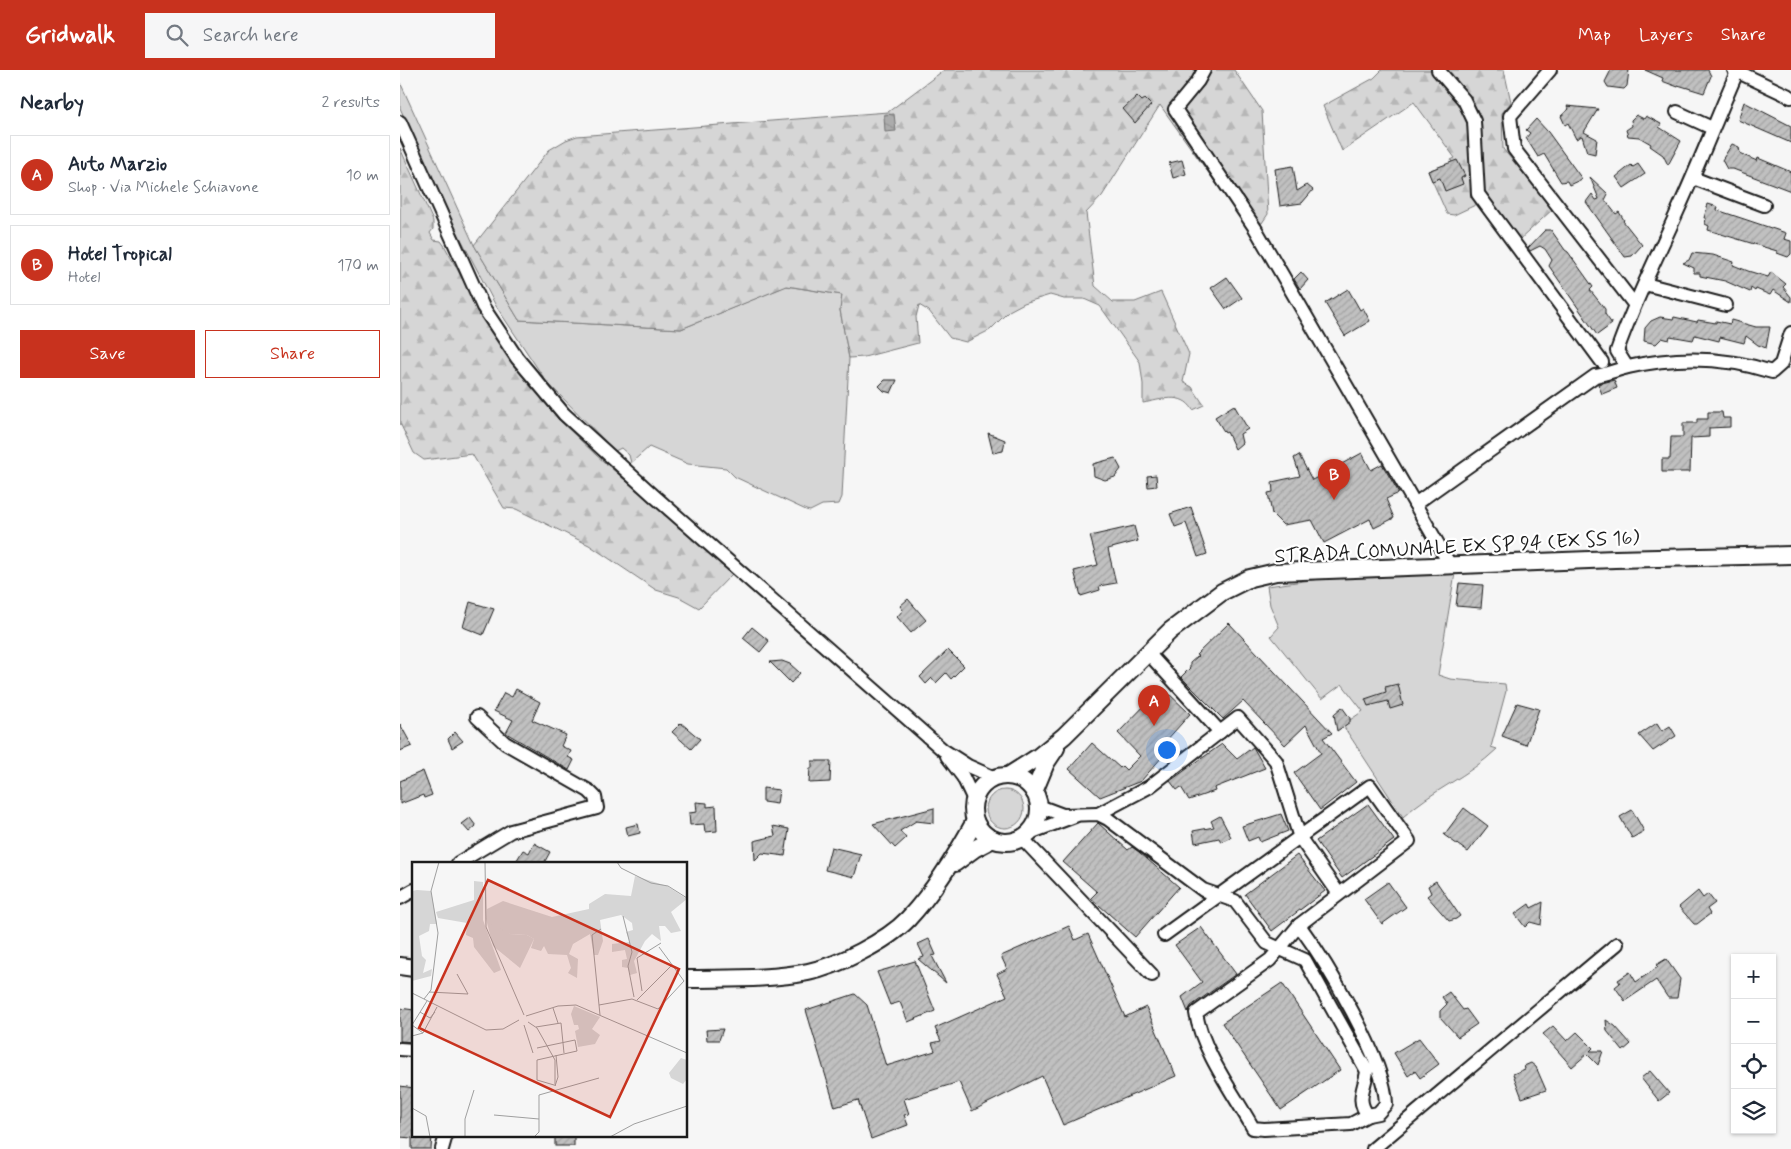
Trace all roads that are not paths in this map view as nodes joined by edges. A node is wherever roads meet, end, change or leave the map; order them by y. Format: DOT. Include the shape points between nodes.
graph roads {
  1 [pos="1204,70"];
  2 [pos="1438,70"];
  3 [pos="1550,70"];
  4 [pos="1736,71"];
  5 [pos="1791,97"];
  6 [pos="1677,112"];
  7 [pos="400,122"];
  8 [pos="1712,128"];
  9 [pos="1693,178"];
  10 [pos="1764,205"];
  11 [pos="1645,284"];
  12 [pos="1634,304"];
  13 [pos="1726,305"];
  14 [pos="1791,333"];
  15 [pos="1617,351"];
  16 [pos="1602,362"];
  17 [pos="1627,367"];
  18 [pos="1595,376"];
  19 [pos="1415,504"];
  20 [pos="1791,555"];
  21 [pos="1450,566"];
  22 [pos="1148,653"];
  23 [pos="477,717"];
  24 [pos="1220,732"];
  25 [pos="1064,736"];
  26 [pos="943,750"];
  27 [pos="1002,777"];
  28 [pos="1037,799"];
  29 [pos="974,800"];
  30 [pos="1082,813"];
  31 [pos="1098,814"];
  32 [pos="975,822"];
  33 [pos="1024,836"];
  34 [pos="1300,838"];
  35 [pos="993,840"];
  36 [pos="460,862"];
  37 [pos="949,867"];
  38 [pos="412,891"];
  39 [pos="1221,894"];
  40 [pos="1339,894"];
  41 [pos="400,898"];
  42 [pos="1299,925"];
  43 [pos="1164,934"];
  44 [pos="1617,944"];
  45 [pos="1279,948"];
  46 [pos="1152,976"];
  47 [pos="688,979"];
  48 [pos="1368,1115"];
  49 [pos="446,1136"];
  50 [pos="442,1149"];
  51 [pos="1373,1149"];
  1 -- 19 [label="street" via="1175,109 1255,228"];
  2 -- 16 [label="street" via="1464,100 1474,121 1478,194"];
  3 -- 12 [label="street" via="1510,116 1514,148"];
  4 -- 5 [label="street"];
  4 -- 8 [label="street"];
  6 -- 8 [label="street"];
  7 -- 26 [label="street" via="483,307 517,358 564,414"];
  8 -- 9 [label="street"];
  9 -- 10 [label="street"];
  9 -- 11 [label="street"];
  11 -- 12 [label="street"];
  11 -- 13 [label="street"];
  12 -- 15 [label="street"];
  14 -- 17 [label="street" via="1781,364 1772,372 1744,363 1698,359"];
  15 -- 16 [label="street"];
  15 -- 17 [label="street"];
  16 -- 18 [label="street"];
  17 -- 18 [label="street"];
  18 -- 19 [label="street"];
  19 -- 21 [label="street"];
  20 -- 21 [label="main road, STRADA COMUNALE EX SP 94 (EX SS 16)"];
  21 -- 22 [label="main road, STRADA COMUNALE EX SP 94 (EX SS 16)" via="1276,572 1250,578 1222,592 1170,631"];
  22 -- 24 [label="street"];
  22 -- 25 [label="main road, STRADA COMUNALE EX SP 94 (EX SS 16)"];
  23 -- 36 [label="street" via="504,743 589,791 597,808 511,831"];
  24 -- 31 [label="street" via="1149,787"];
  24 -- 34 [label="street" via="1238,718 1276,761"];
  25 -- 27 [label="main road, STRADA COMUNALE EX SP 94 (EX SS 16)" via="1038,758"];
  25 -- 28 [label="main road, STRADA COMUNALE EX SP 94 (EX SS 16)" via="1046,763"];
  26 -- 27 [label="street" via="968,766"];
  26 -- 29 [label="street" via="963,777"];
  27 -- 28 [label="main road" via="1023,781"];
  27 -- 29 [label="main road" via="982,787"];
  28 -- 30 [label="street" via="1063,815"];
  28 -- 33 [label="main road" via="1036,822"];
  29 -- 32 [label="main road"];
  30 -- 31 [label="street"];
  30 -- 33 [label="street"];
  31 -- 39 [label="street" via="1203,890"];
  32 -- 35 [label="main road"];
  32 -- 37 [label="main road"];
  33 -- 35 [label="main road" via="1003,842"];
  33 -- 46 [label="street"];
  34 -- 39 [label="street"];
  34 -- 40 [label="street"];
  34 -- 40 [label="street" via="1370,786 1409,841"];
  35 -- 37 [label="main road"];
  37 -- 47 [label="main road" via="907,920 867,949 828,967 770,977"];
  38 -- 41 [label="street"];
  39 -- 43 [label="street"];
  39 -- 45 [label="street" via="1234,901 1267,943"];
  40 -- 42 [label="street"];
  42 -- 45 [label="street"];
  42 -- 48 [label="street" via="1318,951 1344,998 1380,1076 1386,1104 1378,1114"];
  44 -- 51 [label="street"];
  45 -- 48 [label="street" via="1305,960 1360,1055 1367,1071 1360,1097"];
  45 -- 48 [label="street" via="1270,960 1196,1013 1218,1068 1253,1128 1351,1124"];
  49 -- 50 [label="street"];
}
